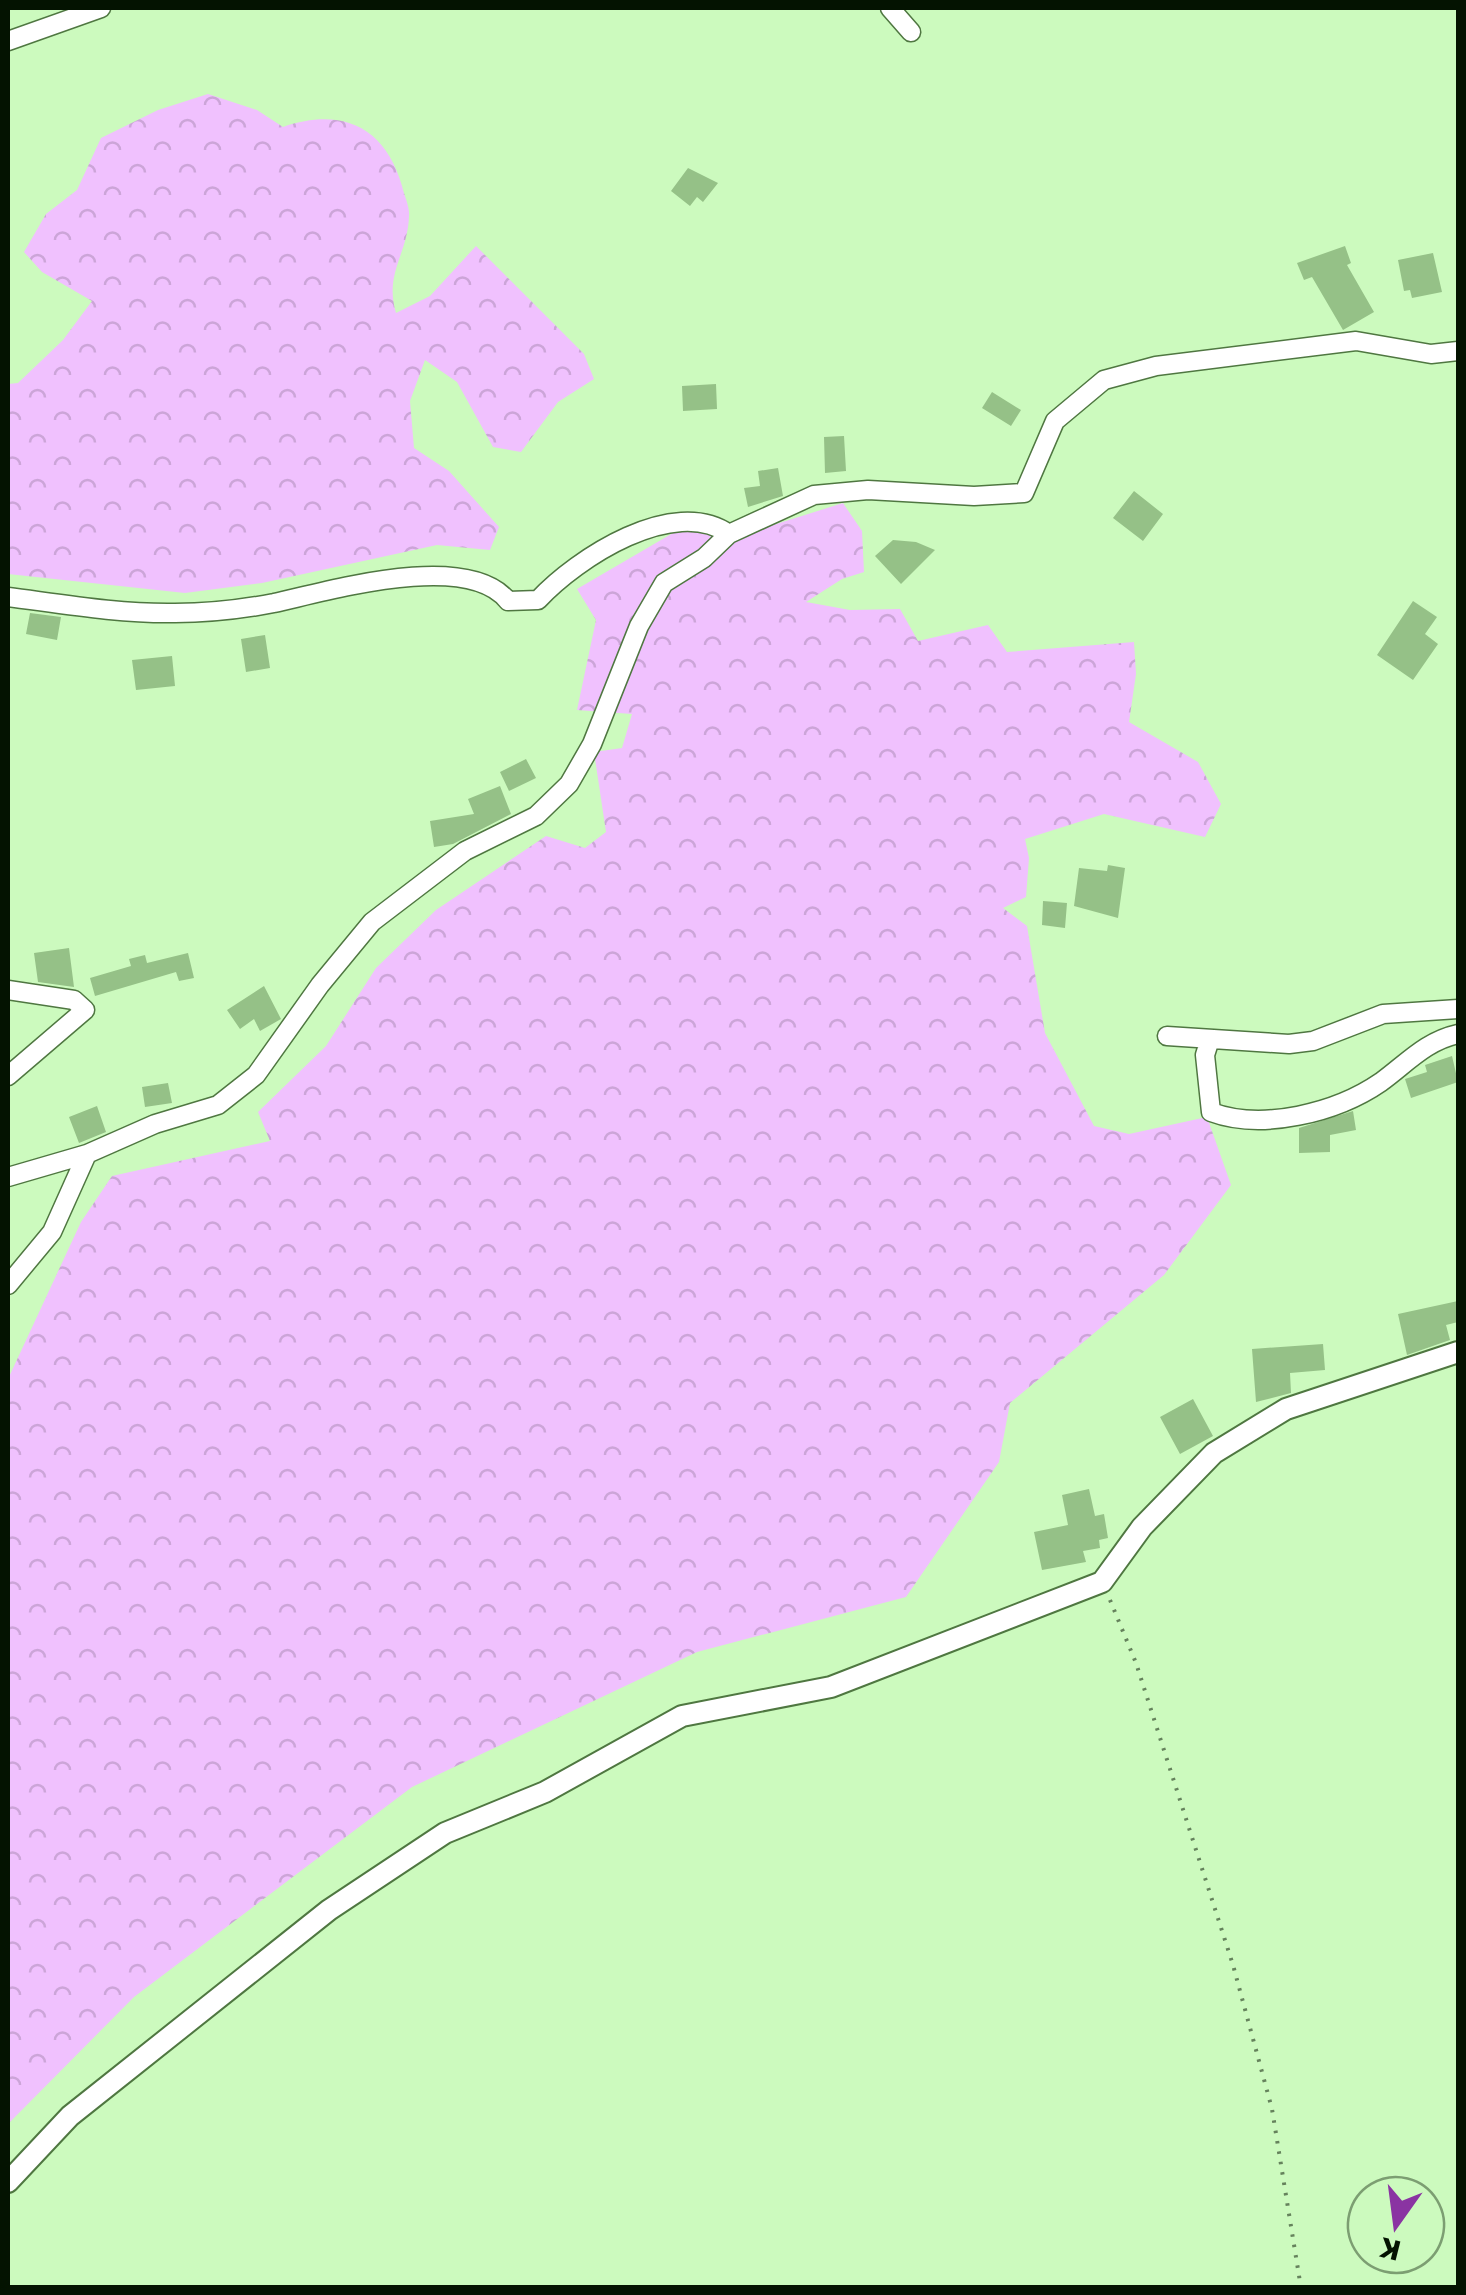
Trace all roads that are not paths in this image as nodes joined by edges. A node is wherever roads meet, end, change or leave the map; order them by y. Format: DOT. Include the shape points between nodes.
graph roads {
  1 [pos="100,8"];
  2 [pos="890,8"];
  3 [pos="911,32"];
  4 [pos="8,41"];
  5 [pos="1458,351"];
  6 [pos="729,534"];
  7 [pos="8,597"];
  8 [pos="8,990"];
  9 [pos="1458,1008"];
  10 [pos="1458,1034"];
  11 [pos="1168,1036"];
  12 [pos="1210,1039"];
  13 [pos="8,1076"];
  14 [pos="87,1154"];
  15 [pos="8,1177"];
  16 [pos="8,1285"];
  17 [pos="1458,1352"];
  18 [pos="8,2182"];
  1 -- 4 [label="street"];
  2 -- 3 [label="street"];
  5 -- 6 [label="street" via="1431,354 1356,341 1156,366 1104,380 1056,421 1024,493 868,490 814,496"];
  6 -- 7 [label="street" via="714,524 658,525 610,544 528,602 508,601 498,588 444,575 175,613"];
  6 -- 14 [label="street" via="664,583 639,626 592,744 569,784 536,816 465,851 372,922 256,1076 218,1104"];
  8 -- 13 [label="street" via="74,1000 85,1010"];
  9 -- 12 [label="street" via="1383,1014 1314,1042"];
  10 -- 12 [label="street" via="1435,1039 1378,1084 1325,1110 1236,1121 1211,1112 1205,1055"];
  11 -- 12 [label="street"];
  14 -- 15 [label="street"];
  14 -- 16 [label="street" via="52,1232"];
  17 -- 18 [label="street" via="1286,1409 1214,1454 1142,1528 1102,1582 831,1687 682,1716 546,1792 444,1833 329,1910 70,2116"];
}
